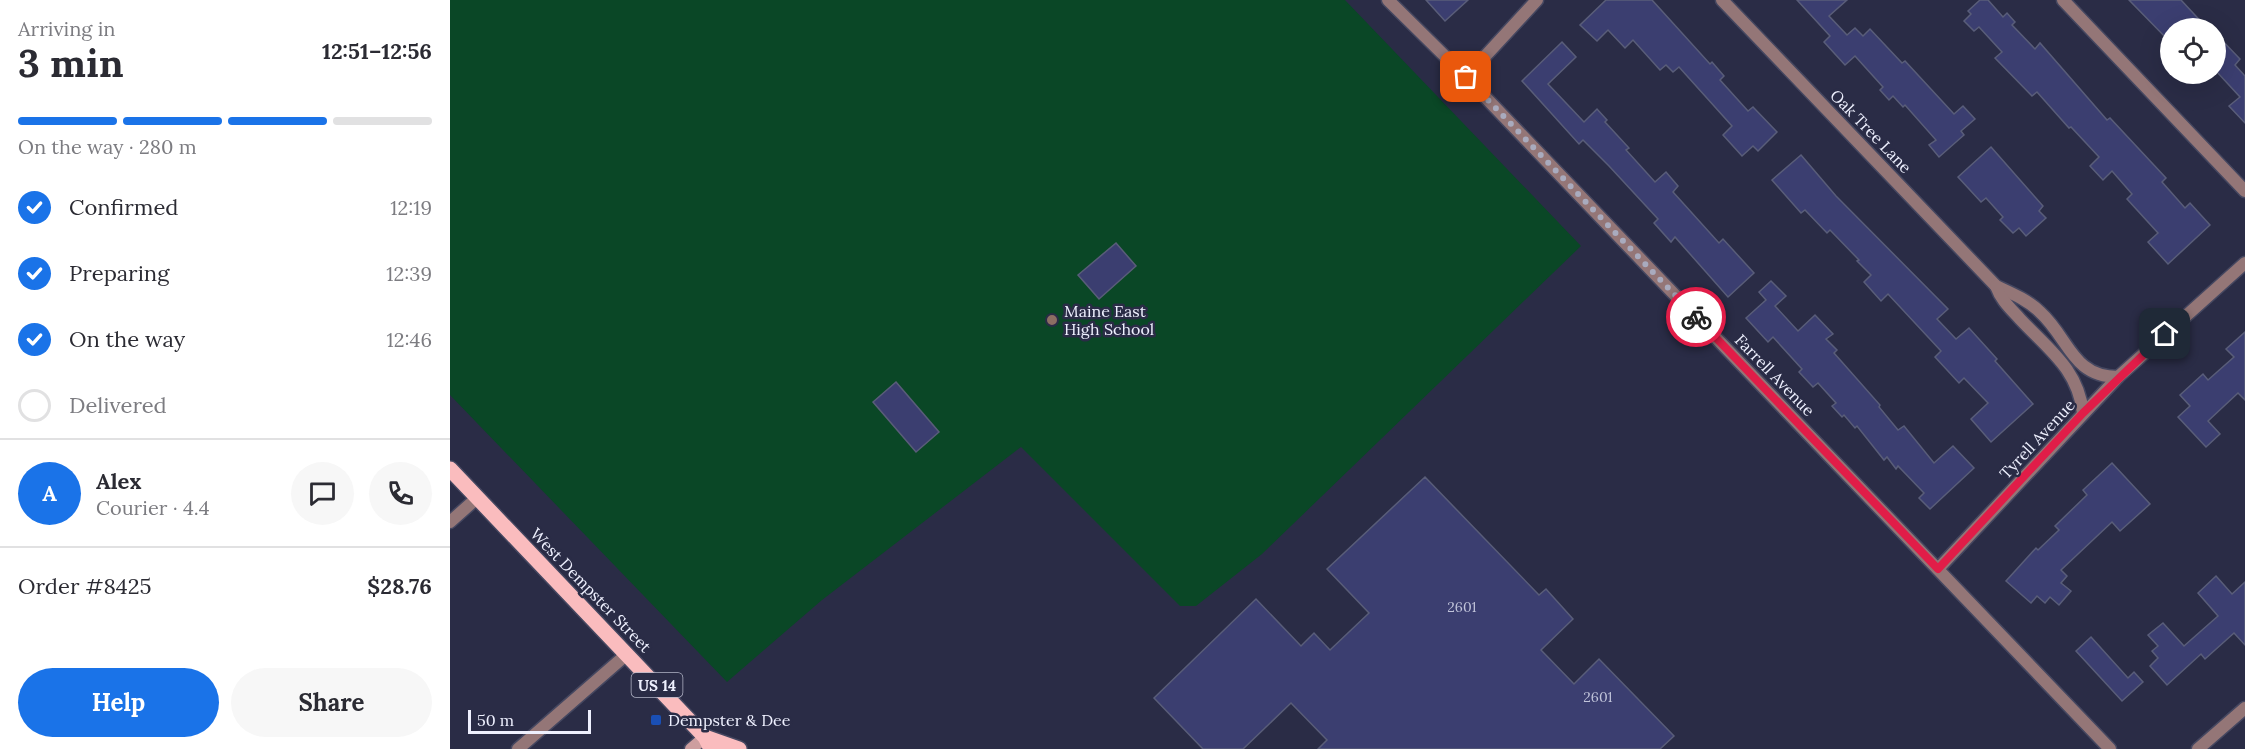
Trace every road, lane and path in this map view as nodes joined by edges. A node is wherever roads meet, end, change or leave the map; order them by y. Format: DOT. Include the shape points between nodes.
graph roads {
  1 [pos="1388,0"];
  2 [pos="1537,0"];
  3 [pos="1722,0"];
  4 [pos="2063,0"];
  5 [pos="1466,77"];
  6 [pos="2245,190"];
  7 [pos="2245,263"];
  8 [pos="1996,286"];
  9 [pos="2118,377"];
  10 [pos="2083,413"];
  11 [pos="450,469"];
  12 [pos="477,498"];
  13 [pos="450,522"];
  14 [pos="1938,569"];
  15 [pos="627,654"];
  16 [pos="2245,708"];
  17 [pos="708,743"];
  18 [pos="518,749"];
  19 [pos="691,749"];
  20 [pos="739,749"];
  21 [pos="2110,749"];
  22 [pos="2198,749"];
  1 -- 5 [label="street, Farrell Avenue"];
  2 -- 5 [label="street"];
  3 -- 8 [label="street, Oak Tree Lane"];
  4 -- 6 [label="street"];
  5 -- 14 [label="street, Farrell Avenue"];
  7 -- 9 [label="street, Tyrell Avenue"];
  8 -- 9 [label="street, Oak Tree Lane" via="2040,311 2093,373"];
  8 -- 10 [label="street, Oak Tree Lane" via="2004,302 2070,372 2081,396"];
  9 -- 10 [label="street, Tyrell Avenue"];
  10 -- 14 [label="street, Tyrell Avenue"];
  11 -- 12 [label="main road, West Dempster Street / US 14"];
  12 -- 13 [label="street"];
  12 -- 15 [label="main road, West Dempster Street / US 14"];
  14 -- 21 [label="street, Farrell Avenue"];
  15 -- 17 [label="main road, West Dempster Street / US 14"];
  15 -- 18 [label="street"];
  16 -- 22 [label="street"];
  17 -- 19 [label="street"];
  17 -- 20 [label="main road, US 14"];
}
